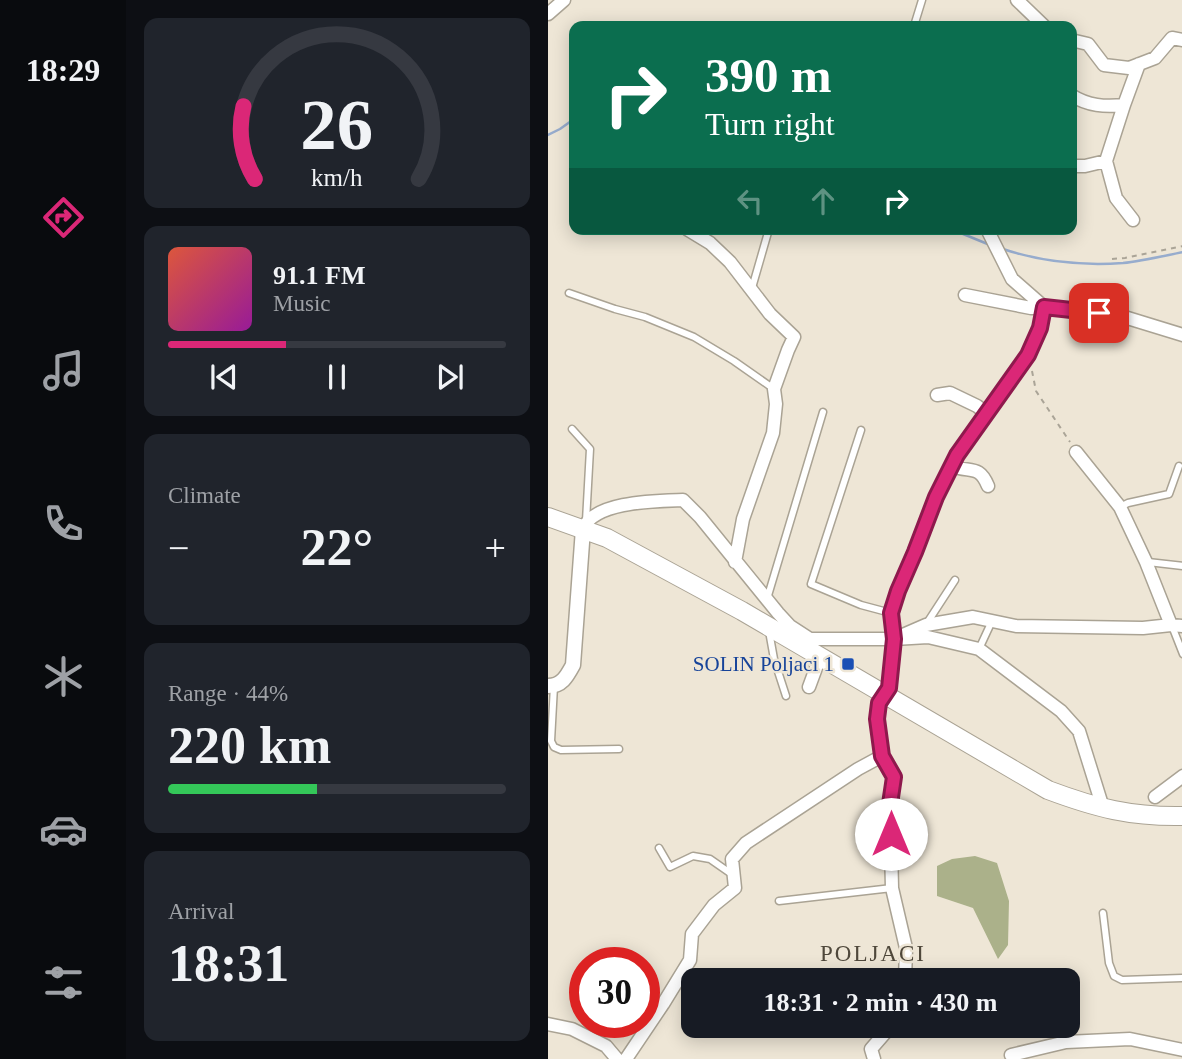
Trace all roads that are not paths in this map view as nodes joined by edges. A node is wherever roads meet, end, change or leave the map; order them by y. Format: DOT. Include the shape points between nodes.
graph roads {
  1 [pos="564,0"];
  2 [pos="922,0"];
  3 [pos="1017,0"];
  4 [pos="548,14"];
  5 [pos="915,21"];
  6 [pos="1039,21"];
  7 [pos="1182,40"];
  8 [pos="1077,41"];
  9 [pos="1139,64"];
  10 [pos="1077,99"];
  11 [pos="1124,106"];
  12 [pos="1106,161"];
  13 [pos="1077,166"];
  14 [pos="1133,220"];
  15 [pos="697,235"];
  16 [pos="767,235"];
  17 [pos="990,235"];
  18 [pos="751,290"];
  19 [pos="569,293"];
  20 [pos="965,295"];
  21 [pos="1044,307"];
  22 [pos="1182,335"];
  23 [pos="774,390"];
  24 [pos="937,395"];
  25 [pos="823,412"];
  26 [pos="986,413"];
  27 [pos="572,429"];
  28 [pos="861,430"];
  29 [pos="1076,452"];
  30 [pos="952,466"];
  31 [pos="1179,466"];
  32 [pos="988,486"];
  33 [pos="1120,507"];
  34 [pos="548,517"];
  35 [pos="585,525"];
  36 [pos="735,562"];
  37 [pos="1146,562"];
  38 [pos="1182,566"];
  39 [pos="955,580"];
  40 [pos="767,599"];
  41 [pos="891,613"];
  42 [pos="992,621"];
  43 [pos="926,625"];
  44 [pos="768,626"];
  45 [pos="1177,626"];
  46 [pos="894,639"];
  47 [pos="979,649"];
  48 [pos="1182,654"];
  49 [pos="818,655"];
  50 [pos="551,686"];
  51 [pos="809,687"];
  52 [pos="884,695"];
  53 [pos="786,696"];
  54 [pos="619,749"];
  55 [pos="882,756"];
  56 [pos="1182,776"];
  57 [pos="1155,797"];
  58 [pos="1103,808"];
  59 [pos="1182,816"];
  60 [pos="659,848"];
  61 [pos="735,876"];
  62 [pos="892,888"];
  63 [pos="779,901"];
  64 [pos="1103,913"];
  65 [pos="905,968"];
  66 [pos="1182,978"];
  67 [pos="548,1024"];
  68 [pos="881,1038"];
  69 [pos="1182,1050"];
  70 [pos="1011,1055"];
  71 [pos="617,1059"];
  72 [pos="626,1059"];
  73 [pos="874,1059"];
  1 -- 4 [label="street"];
  2 -- 5 [label="lane"];
  3 -- 6 [label="street"];
  7 -- 9 [label="street" via="1172,38 1155,58"];
  8 -- 9 [label="street" via="1088,44 1104,65 1129,68"];
  9 -- 11 [label="street"];
  10 -- 11 [label="street" via="1102,107"];
  11 -- 12 [label="street"];
  12 -- 13 [label="street"];
  12 -- 14 [label="street" via="1116,198"];
  15 -- 18 [label="street" via="729,262"];
  16 -- 18 [label="lane"];
  17 -- 21 [label="street" via="1012,279"];
  18 -- 23 [label="street" via="794,337"];
  19 -- 23 [label="lane" via="694,337"];
  20 -- 21 [label="street"];
  21 -- 22 [label="street" via="1121,316"];
  21 -- 26 [label="street" via="1028,355"];
  23 -- 36 [label="street" via="773,433 743,519"];
  24 -- 26 [label="street" via="950,393"];
  25 -- 40 [label="lane"];
  26 -- 30 [label="street"];
  27 -- 35 [label="lane" via="590,449"];
  28 -- 41 [label="lane" via="811,584"];
  29 -- 33 [label="street"];
  30 -- 32 [label="street" via="979,472"];
  30 -- 41 [label="street"];
  31 -- 33 [label="lane" via="1169,494"];
  33 -- 37 [label="street"];
  34 -- 35 [label="main road"];
  35 -- 36 [label="street" via="600,512 623,506 683,500"];
  35 -- 44 [label="main road"];
  35 -- 50 [label="street" via="573,665 565,679"];
  36 -- 40 [label="street"];
  37 -- 38 [label="lane"];
  37 -- 45 [label="street"];
  39 -- 43 [label="lane"];
  40 -- 46 [label="street" via="790,626 810,639"];
  41 -- 46 [label="street"];
  42 -- 43 [label="street" via="973,617"];
  42 -- 45 [label="street" via="1016,626"];
  42 -- 47 [label="lane"];
  43 -- 46 [label="street"];
  44 -- 49 [label="main road"];
  44 -- 53 [label="lane"];
  45 -- 48 [label="lane"];
  46 -- 47 [label="street" via="928,637"];
  46 -- 52 [label="street" via="889,688"];
  47 -- 58 [label="street" via="1061,711 1079,731"];
  49 -- 51 [label="street"];
  49 -- 52 [label="main road"];
  50 -- 54 [label="lane" via="554,747"];
  52 -- 55 [label="street" via="877,719"];
  52 -- 58 [label="main road" via="1048,790"];
  55 -- 61 [label="street" via="746,843 732,859"];
  55 -- 62 [label="street" via="894,777 890,804"];
  56 -- 57 [label="street"];
  58 -- 59 [label="main road" via="1127,814"];
  60 -- 61 [label="lane" via="670,867 693,856 710,859"];
  61 -- 72 [label="street" via="735,888 714,905 692,934 690,960"];
  62 -- 63 [label="lane"];
  62 -- 65 [label="street" via="906,948"];
  64 -- 66 [label="lane" via="1114,975 1122,980"];
  67 -- 71 [label="street" via="595,1040"];
  68 -- 73 [label="street" via="871,1049"];
  69 -- 70 [label="street" via="1130,1039 1066,1042"];
}
